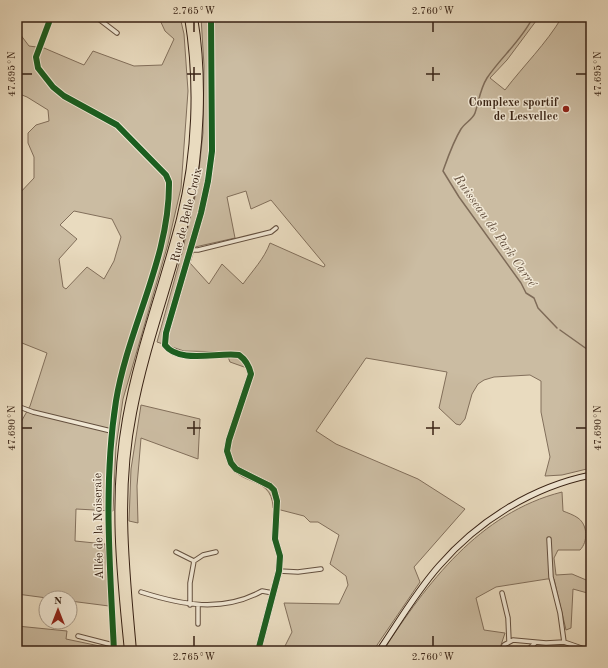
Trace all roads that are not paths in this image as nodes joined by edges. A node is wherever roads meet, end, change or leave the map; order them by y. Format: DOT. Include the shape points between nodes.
graph roads {
  1 [pos="51,17"];
  2 [pos="92,17"];
  3 [pos="188,17"];
  4 [pos="194,17"];
  5 [pos="211,17"];
  6 [pos="117,33"];
  7 [pos="276,228"];
  8 [pos="190,250"];
  9 [pos="17,406"];
  10 [pos="111,431"];
  11 [pos="591,475"];
  12 [pos="549,539"];
  13 [pos="176,552"];
  14 [pos="216,552"];
  15 [pos="194,561"];
  16 [pos="321,570"];
  17 [pos="279,571"];
  18 [pos="141,592"];
  19 [pos="273,593"];
  20 [pos="502,593"];
  21 [pos="190,605"];
  22 [pos="198,606"];
  23 [pos="198,624"];
  24 [pos="78,636"];
  25 [pos="509,641"];
  26 [pos="564,642"];
  27 [pos="535,643"];
  28 [pos="113,645"];
  29 [pos="114,651"];
  30 [pos="128,651"];
  31 [pos="133,651"];
  32 [pos="258,651"];
  33 [pos="379,651"];
  34 [pos="502,651"];
  35 [pos="528,651"];
  36 [pos="590,651"];
  1 -- 10 [label="street, Allée de la Noiseraie" via="38,48 38,68 64,96 117,125 166,174 169,182 160,250 130,342"];
  2 -- 6 [label="street"];
  3 -- 30 [label="highway" via="193,100 188,180 176,234 135,378 120,460 118,543"];
  4 -- 31 [label="highway" via="199,106 193,181 184,224 137,395 126,464 124,549"];
  5 -- 8 [label="street, Rue de Belle Croix" via="212,151 208,181"];
  7 -- 8 [label="street" via="271,232"];
  8 -- 17 [label="street, Rue de Belle Croix" via="166,332 165,345 168,350 186,354 239,355 249,366 251,374 227,451 231,463 236,468 270,486 276,495 275,539 280,556"];
  9 -- 10 [label="street"];
  10 -- 28 [label="street, Allée de la Noiseraie" via="108,483"];
  11 -- 33 [label="street" via="555,486 521,501 470,536 439,566 422,587"];
  12 -- 26 [label="street" via="552,577"];
  13 -- 15 [label="street"];
  14 -- 15 [label="street" via="203,555"];
  15 -- 21 [label="street"];
  16 -- 17 [label="street"];
  17 -- 19 [label="street"];
  18 -- 21 [label="street"];
  19 -- 22 [label="street" via="262,591 248,599 232,603"];
  19 -- 32 [label="street"];
  20 -- 25 [label="street" via="508,618"];
  21 -- 22 [label="street"];
  22 -- 23 [label="street"];
  24 -- 28 [label="street"];
  25 -- 27 [label="street"];
  25 -- 34 [label="street"];
  26 -- 27 [label="street"];
  26 -- 36 [label="street"];
  27 -- 35 [label="street"];
  28 -- 29 [label="street, Allée de la Noiseraie"];
}
